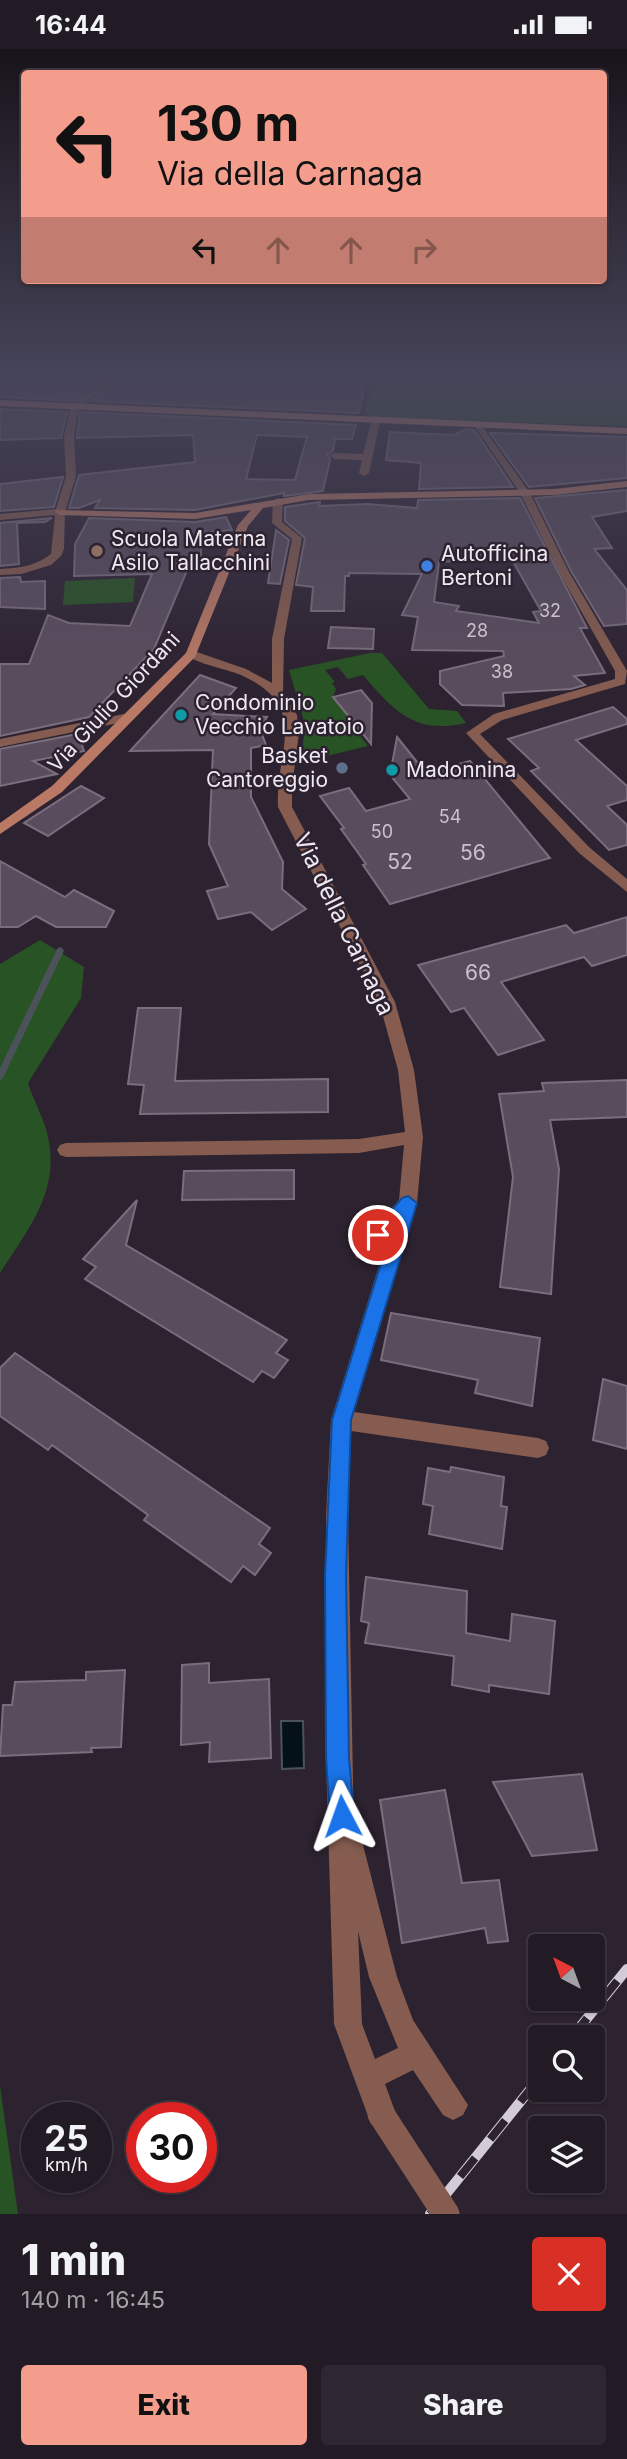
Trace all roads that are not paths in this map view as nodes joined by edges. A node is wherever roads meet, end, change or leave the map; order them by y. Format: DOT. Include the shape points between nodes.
graph roads {
  1 [pos="71,475"];
  2 [pos="512,475"];
  3 [pos="627,484"];
  4 [pos="524,493"];
  5 [pos="278,501"];
  6 [pos="262,503"];
  7 [pos="234,509"];
  8 [pos="60,512"];
  9 [pos="275,513"];
  10 [pos="251,515"];
  11 [pos="0,517"];
  12 [pos="239,536"];
  13 [pos="0,572"];
  14 [pos="191,654"];
  15 [pos="624,681"];
  16 [pos="278,692"];
  17 [pos="129,717"];
  18 [pos="0,743"];
  19 [pos="0,829"];
  20 [pos="627,887"];
  21 [pos="414,1137"];
  22 [pos="66,1150"];
  23 [pos="408,1203"];
  24 [pos="363,1252"];
  25 [pos="341,1420"];
  26 [pos="538,1448"];
  27 [pos="342,1816"];
  28 [pos="417,2053"];
  29 [pos="368,2078"];
  30 [pos="453,2105"];
  31 [pos="446,2214"];
  1 -- 8 [label="street"];
  2 -- 4 [label="street"];
  3 -- 4 [label="street"];
  4 -- 5 [label="street" via="340,495"];
  4 -- 15 [label="street" via="564,572 615,656"];
  5 -- 6 [label="street"];
  5 -- 9 [label="street"];
  6 -- 7 [label="street"];
  6 -- 9 [label="street, Via della Carnaga"];
  6 -- 10 [label="street, Via Giulio Giordani"];
  7 -- 8 [label="street" via="176,516"];
  7 -- 12 [label="street" via="242,513"];
  8 -- 11 [label="street"];
  8 -- 13 [label="street" via="56,557 21,571"];
  9 -- 10 [label="street"];
  9 -- 16 [label="street, Via della Carnaga" via="277,523 297,538 278,639"];
  10 -- 12 [label="street, Via Giulio Giordani"];
  12 -- 14 [label="street, Via Giulio Giordani"];
  14 -- 16 [label="street" via="250,675"];
  14 -- 17 [label="street, Via Giulio Giordani"];
  15 -- 20 [label="street" via="498,717 471,733 584,851"];
  16 -- 21 [label="street, Via della Carnaga" via="293,733 283,787 285,807 387,1002 406,1070"];
  17 -- 18 [label="street"];
  17 -- 19 [label="street, Via Giulio Giordani" via="57,789"];
  21 -- 22 [label="street" via="359,1146"];
  21 -- 23 [label="street, Via della Carnaga"];
  23 -- 24 [label="street"];
  23 -- 25 [label="street, Via della Carnaga"];
  25 -- 26 [label="street"];
  25 -- 27 [label="street, Via della Carnaga" via="335,1575"];
  27 -- 28 [label="street, Via della Carnaga" via="383,1977 402,2029"];
  27 -- 29 [label="street, Via della Carnaga" via="348,2024"];
  28 -- 29 [label="street"];
  28 -- 30 [label="street, Via della Carnaga"];
  29 -- 31 [label="street, Via della Carnaga, bridge" via="381,2114"];
}
